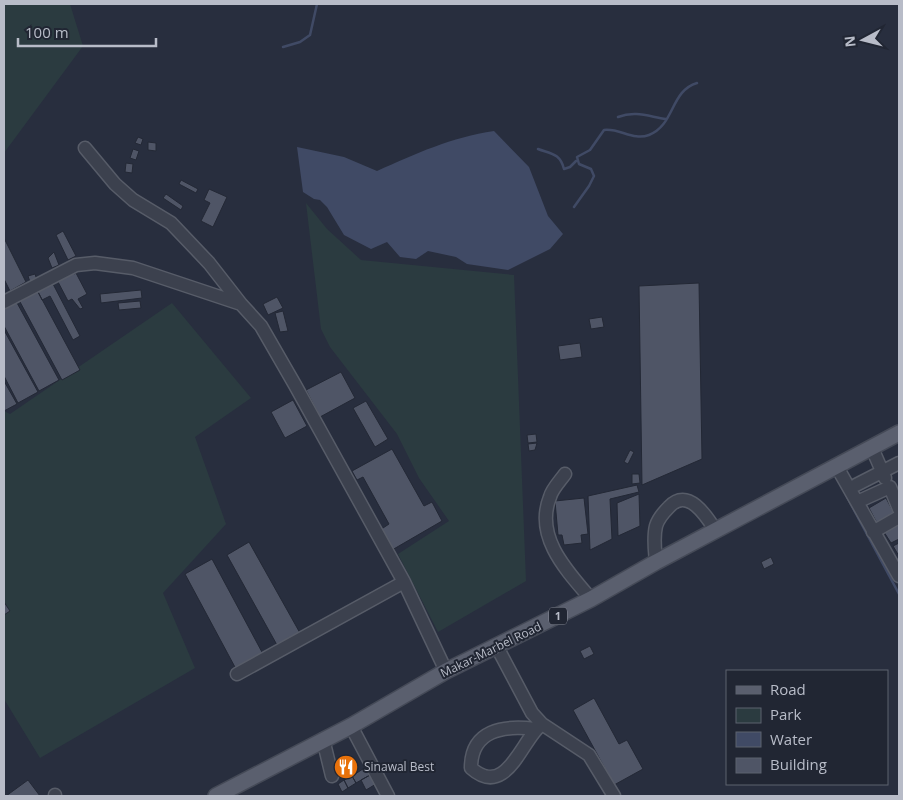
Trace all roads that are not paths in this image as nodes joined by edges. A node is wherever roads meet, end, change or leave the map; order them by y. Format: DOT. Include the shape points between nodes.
graph roads {
  1 [pos="85,148"];
  2 [pos="4,302"];
  3 [pos="241,304"];
  4 [pos="899,433"];
  5 [pos="872,448"];
  6 [pos="899,463"];
  7 [pos="837,467"];
  8 [pos="883,472"];
  9 [pos="565,474"];
  10 [pos="856,486"];
  11 [pos="890,487"];
  12 [pos="857,502"];
  13 [pos="899,509"];
  14 [pos="899,517"];
  15 [pos="716,531"];
  16 [pos="874,532"];
  17 [pos="656,562"];
  18 [pos="899,575"];
  19 [pos="404,582"];
  20 [pos="591,599"];
  21 [pos="497,648"];
  22 [pos="446,671"];
  23 [pos="237,674"];
  24 [pos="351,726"];
  25 [pos="538,727"];
  26 [pos="323,739"];
  27 [pos="332,776"];
  28 [pos="216,796"];
  29 [pos="388,796"];
  30 [pos="614,796"];
  1 -- 3 [label="street" via="128,195 171,223 209,263"];
  2 -- 3 [label="street" via="76,265 95,263 133,268"];
  3 -- 19 [label="street" via="261,326"];
  4 -- 5 [label="main road, Makar-Marbel Road / 1"];
  5 -- 7 [label="main road, Makar-Marbel Road / 1"];
  5 -- 8 [label="street"];
  6 -- 8 [label="street"];
  7 -- 12 [label="street"];
  7 -- 15 [label="main road, Makar-Marbel Road / 1"];
  8 -- 10 [label="street"];
  8 -- 11 [label="street"];
  9 -- 20 [label="street" via="550,496 546,518 548,536 562,564"];
  11 -- 12 [label="street"];
  11 -- 13 [label="street"];
  12 -- 16 [label="street"];
  14 -- 16 [label="street"];
  15 -- 17 [label="main road, Makar-Marbel Road / 1"];
  15 -- 17 [label="street" via="703,511 693,503 682,500 672,504 656,524"];
  16 -- 18 [label="street"];
  17 -- 20 [label="main road, Makar-Marbel Road / 1"];
  19 -- 22 [label="street"];
  19 -- 23 [label="street"];
  20 -- 21 [label="main road, Makar-Marbel Road / 1"];
  21 -- 22 [label="main road, Makar-Marbel Road / 1"];
  21 -- 25 [label="street"];
  22 -- 24 [label="main road, Makar-Marbel Road / 1"];
  24 -- 26 [label="main road, Makar-Marbel Road / 1"];
  24 -- 29 [label="street"];
  25 -- 25 [label="street" via="527,748 499,779 494,782 478,778 471,768 475,745 491,732"];
  25 -- 30 [label="street" via="589,755"];
  26 -- 27 [label="street"];
  26 -- 28 [label="main road, Makar-Marbel Road / 1"];
}
